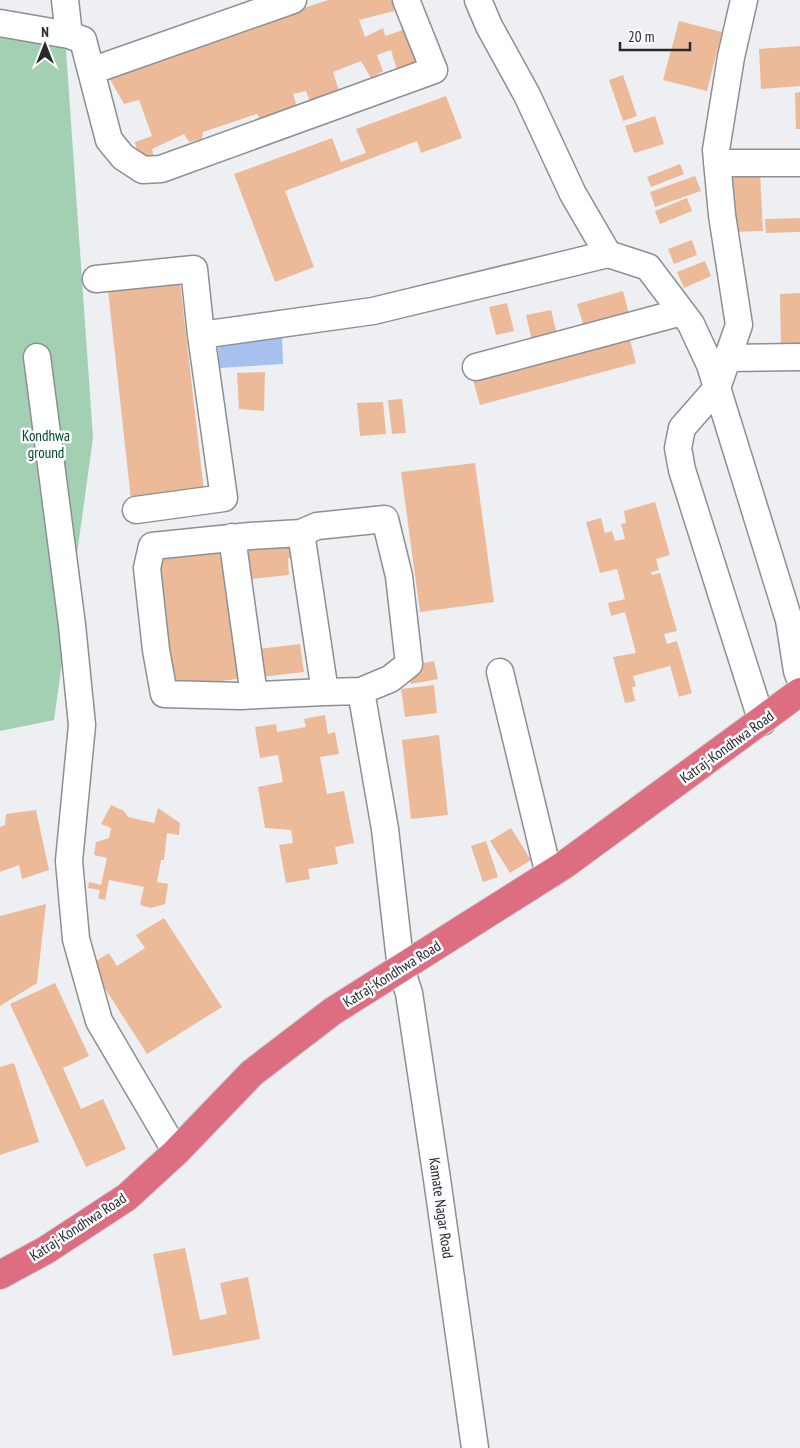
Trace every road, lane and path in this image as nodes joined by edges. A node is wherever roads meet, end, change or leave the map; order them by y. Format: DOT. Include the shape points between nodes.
graph roads {
  1 [pos="65,0"];
  2 [pos="294,0"];
  3 [pos="406,0"];
  4 [pos="478,0"];
  5 [pos="744,0"];
  6 [pos="0,23"];
  7 [pos="69,35"];
  8 [pos="91,71"];
  9 [pos="717,163"];
  10 [pos="800,164"];
  11 [pos="608,254"];
  12 [pos="96,278"];
  13 [pos="682,312"];
  14 [pos="201,335"];
  15 [pos="37,357"];
  16 [pos="800,357"];
  17 [pos="727,358"];
  18 [pos="476,367"];
  19 [pos="717,388"];
  20 [pos="136,510"];
  21 [pos="301,533"];
  22 [pos="232,537"];
  23 [pos="500,672"];
  24 [pos="800,679"];
  25 [pos="361,691"];
  26 [pos="325,692"];
  27 [pos="800,692"];
  28 [pos="254,695"];
  29 [pos="762,722"];
  30 [pos="549,875"];
  31 [pos="400,969"];
  32 [pos="176,1152"];
  33 [pos="0,1275"];
  34 [pos="475,1448"];
  1 -- 7 [label="street"];
  2 -- 8 [label="street"];
  3 -- 8 [label="street" via="434,70 161,169 143,170 123,157 109,140"];
  4 -- 11 [label="street" via="573,194"];
  5 -- 9 [label="street" via="731,57 716,150"];
  6 -- 7 [label="street"];
  7 -- 8 [label="street" via="83,40"];
  9 -- 10 [label="street"];
  9 -- 17 [label="street" via="739,325"];
  11 -- 13 [label="street" via="648,267"];
  11 -- 14 [label="street" via="373,311"];
  12 -- 14 [label="street" via="194,268"];
  13 -- 18 [label="street"];
  13 -- 19 [label="street" via="710,365"];
  14 -- 20 [label="street" via="224,498"];
  15 -- 32 [label="street" via="82,726 69,861 76,939 99,1021"];
  16 -- 17 [label="street"];
  17 -- 19 [label="street"];
  19 -- 24 [label="street" via="789,620"];
  19 -- 29 [label="street" via="682,428 678,448 682,470"];
  21 -- 22 [label="street"];
  21 -- 25 [label="street" via="317,526 385,519 399,576 409,664 390,679"];
  21 -- 26 [label="street"];
  22 -- 28 [label="street"];
  22 -- 28 [label="street" via="152,546 147,568 156,650 164,694"];
  23 -- 30 [label="street"];
  25 -- 26 [label="street"];
  25 -- 31 [label="street, Kamate Nagar Road" via="385,829"];
  26 -- 28 [label="street"];
  27 -- 29 [label="highway, Katraj-Kondhwa Road"];
  29 -- 30 [label="highway, Katraj-Kondhwa Road"];
  30 -- 31 [label="highway, Katraj-Kondhwa Road"];
  31 -- 32 [label="highway, Katraj-Kondhwa Road" via="333,1011 252,1073"];
  31 -- 34 [label="street, Kamate Nagar Road" via="409,993"];
  32 -- 33 [label="highway, Katraj-Kondhwa Road" via="127,1197 46,1250"];
}
